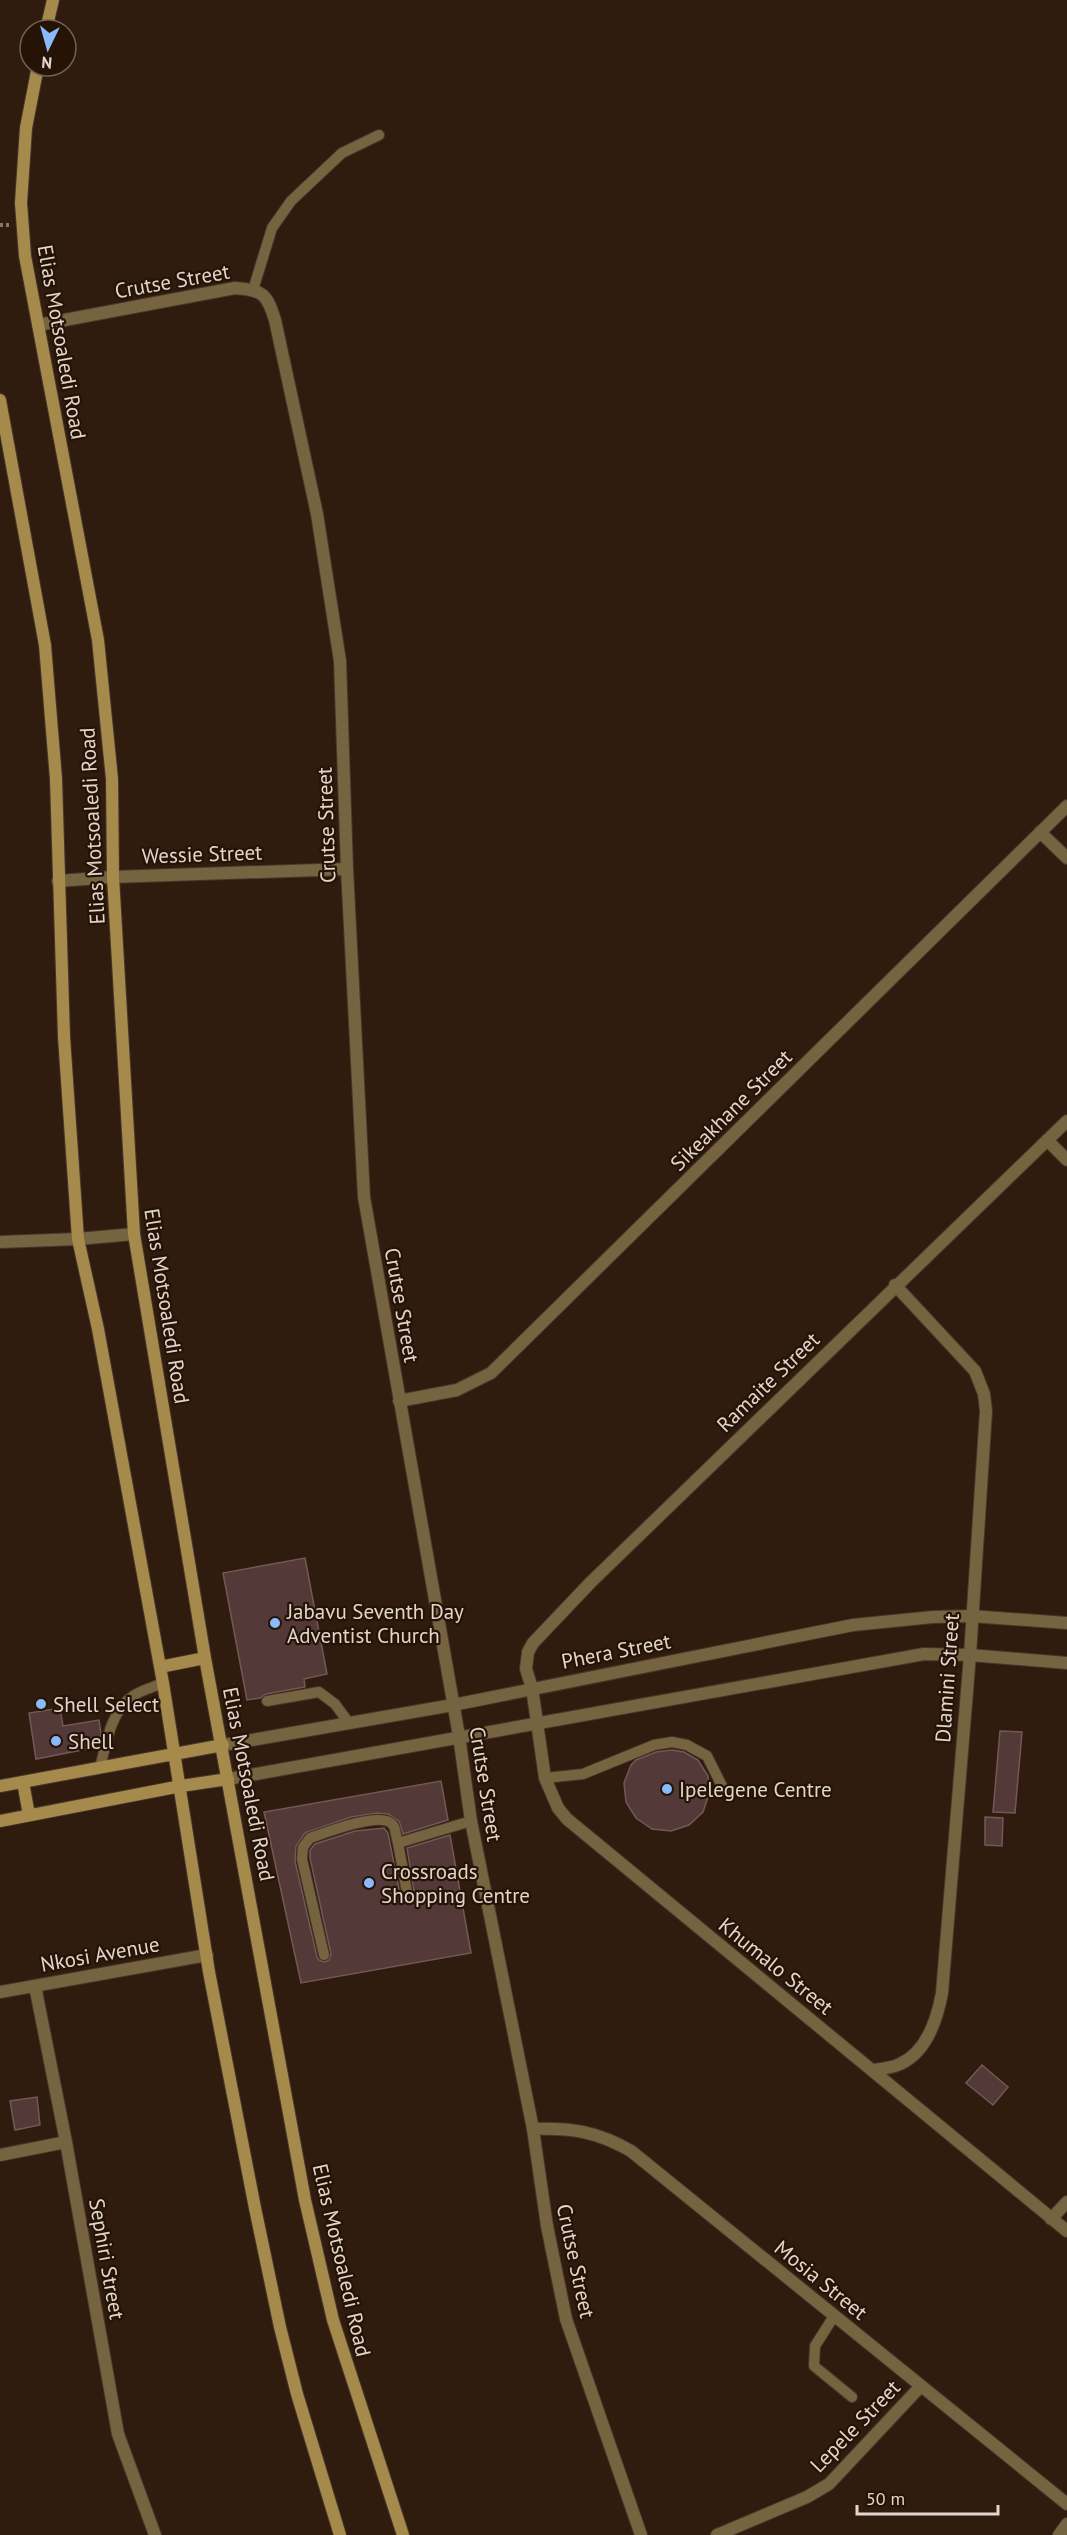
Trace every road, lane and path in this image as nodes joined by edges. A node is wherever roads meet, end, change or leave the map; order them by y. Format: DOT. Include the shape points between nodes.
graph roads {
  1 [pos="53,0"];
  2 [pos="49,18"];
  3 [pos="36,78"];
  4 [pos="379,135"];
  5 [pos="253,290"];
  6 [pos="38,326"];
  7 [pos="0,400"];
  8 [pos="1067,806"];
  9 [pos="1040,832"];
  10 [pos="1067,858"];
  11 [pos="347,869"];
  12 [pos="113,877"];
  13 [pos="58,881"];
  14 [pos="1067,1120"];
  15 [pos="1047,1140"];
  16 [pos="1067,1160"];
  17 [pos="134,1234"];
  18 [pos="78,1239"];
  19 [pos="0,1242"];
  20 [pos="895,1286"];
  21 [pos="399,1401"];
  22 [pos="971,1616"];
  23 [pos="1067,1623"];
  24 [pos="970,1655"];
  25 [pos="205,1658"];
  26 [pos="1067,1664"];
  27 [pos="160,1667"];
  28 [pos="163,1683"];
  29 [pos="532,1688"];
  30 [pos="267,1701"];
  31 [pos="453,1705"];
  32 [pos="349,1723"];
  33 [pos="539,1725"];
  34 [pos="459,1736"];
  35 [pos="223,1745"];
  36 [pos="176,1754"];
  37 [pos="100,1768"];
  38 [pos="545,1778"];
  39 [pos="228,1779"];
  40 [pos="23,1782"];
  41 [pos="0,1786"];
  42 [pos="181,1786"];
  43 [pos="724,1790"];
  44 [pos="29,1815"];
  45 [pos="0,1821"];
  46 [pos="471,1821"];
  47 [pos="398,1843"];
  48 [pos="407,1892"];
  49 [pos="324,1954"];
  50 [pos="207,1955"];
  51 [pos="35,1986"];
  52 [pos="0,1992"];
  53 [pos="873,2070"];
  54 [pos="533,2129"];
  55 [pos="66,2142"];
  56 [pos="0,2155"];
  57 [pos="1067,2202"];
  58 [pos="1051,2219"];
  59 [pos="1067,2231"];
  60 [pos="834,2316"];
  61 [pos="920,2387"];
  62 [pos="852,2397"];
  63 [pos="1067,2504"];
  64 [pos="1067,2524"];
  65 [pos="154,2535"];
  66 [pos="340,2535"];
  67 [pos="403,2535"];
  68 [pos="641,2535"];
  69 [pos="717,2535"];
  70 [pos="1059,2535"];
  1 -- 2 [label="main road"];
  3 -- 6 [label="main road, Elias Motsoaledi Road" via="26,128 21,203 25,256"];
  4 -- 5 [label="lane" via="342,153 291,201 272,228"];
  5 -- 6 [label="street, Crutse Street" via="235,288"];
  5 -- 11 [label="street, Crutse Street" via="269,300 275,320 332,599 340,661"];
  6 -- 12 [label="main road, Elias Motsoaledi Road" via="99,640 112,779"];
  7 -- 13 [label="main road, Elias Motsoaledi Road" via="45,645 56,779"];
  8 -- 9 [label="street, Sikeakhane Street"];
  9 -- 10 [label="street"];
  9 -- 21 [label="street, Sikeakhane Street" via="491,1373 457,1390"];
  11 -- 12 [label="street, Wessie Street"];
  11 -- 21 [label="street, Crutse Street" via="364,1197"];
  12 -- 13 [label="street, Wessie Street"];
  12 -- 17 [label="main road, Elias Motsoaledi Road"];
  13 -- 18 [label="main road, Elias Motsoaledi Road"];
  14 -- 15 [label="street, Ramaite Street"];
  15 -- 16 [label="street"];
  15 -- 20 [label="street, Ramaite Street"];
  17 -- 18 [label="street"];
  17 -- 25 [label="main road, Elias Motsoaledi Road"];
  18 -- 19 [label="street"];
  18 -- 27 [label="main road, Elias Motsoaledi Road"];
  20 -- 22 [label="street, Dlamini Street" via="975,1371 984,1394"];
  20 -- 29 [label="street, Ramaite Street" via="542,1633 526,1660"];
  21 -- 31 [label="street, Crutse Street"];
  22 -- 23 [label="street, Phera Street"];
  22 -- 24 [label="street, Dlamini Street"];
  22 -- 29 [label="street, Phera Street" via="853,1624"];
  24 -- 26 [label="street"];
  24 -- 33 [label="street" via="924,1654"];
  24 -- 53 [label="street, Dlamini Street" via="939,2010 918,2051 898,2066"];
  25 -- 27 [label="main road"];
  25 -- 35 [label="main road, Elias Motsoaledi Road"];
  27 -- 28 [label="main road, Elias Motsoaledi Road"];
  28 -- 36 [label="main road, Elias Motsoaledi Road"];
  28 -- 37 [label="lane" via="124,1704 107,1739"];
  29 -- 31 [label="street, Phera Street"];
  29 -- 33 [label="street, Khumalo Street"];
  30 -- 32 [label="lane" via="319,1692 335,1704"];
  31 -- 32 [label="street, Phera Street"];
  31 -- 34 [label="street, Crutse Street"];
  32 -- 35 [label="street, Phera Street"];
  33 -- 34 [label="street"];
  33 -- 38 [label="street, Khumalo Street"];
  34 -- 39 [label="street"];
  34 -- 46 [label="street, Crutse Street"];
  35 -- 36 [label="main road, Phera Street"];
  35 -- 39 [label="main road, Elias Motsoaledi Road"];
  36 -- 37 [label="main road, Phera Street"];
  36 -- 42 [label="main road, Elias Motsoaledi Road"];
  37 -- 40 [label="main road, Phera Street"];
  38 -- 43 [label="lane" via="584,1774 654,1745 672,1742 707,1756"];
  38 -- 53 [label="street, Khumalo Street" via="567,1820"];
  39 -- 42 [label="main road"];
  39 -- 67 [label="main road, Elias Motsoaledi Road" via="305,2200 330,2309"];
  40 -- 41 [label="main road, Phera Street"];
  40 -- 44 [label="main road"];
  42 -- 44 [label="main road"];
  42 -- 50 [label="main road, Elias Motsoaledi Road"];
  44 -- 45 [label="main road"];
  46 -- 47 [label="lane"];
  46 -- 54 [label="street, Crutse Street"];
  47 -- 48 [label="lane"];
  47 -- 49 [label="lane" via="393,1825 372,1819 310,1838 303,1847 302,1859"];
  50 -- 51 [label="street, Nkosi Avenue"];
  50 -- 66 [label="main road, Elias Motsoaledi Road" via="280,2327"];
  51 -- 52 [label="street, Nkosi Avenue"];
  51 -- 55 [label="street, Sephiri Street"];
  53 -- 58 [label="street, Khumalo Street"];
  54 -- 60 [label="street, Mosia Street" via="581,2130 608,2138 631,2151"];
  54 -- 68 [label="street, Crutse Street" via="566,2319"];
  55 -- 56 [label="street"];
  55 -- 65 [label="street, Sephiri Street" via="118,2434"];
  57 -- 58 [label="street"];
  58 -- 59 [label="street, Khumalo Street"];
  60 -- 61 [label="street, Mosia Street"];
  60 -- 62 [label="lane" via="815,2346 814,2366"];
  61 -- 63 [label="street, Mosia Street"];
  61 -- 69 [label="street, Lepele Street" via="829,2484"];
  64 -- 70 [label="street"];
}
